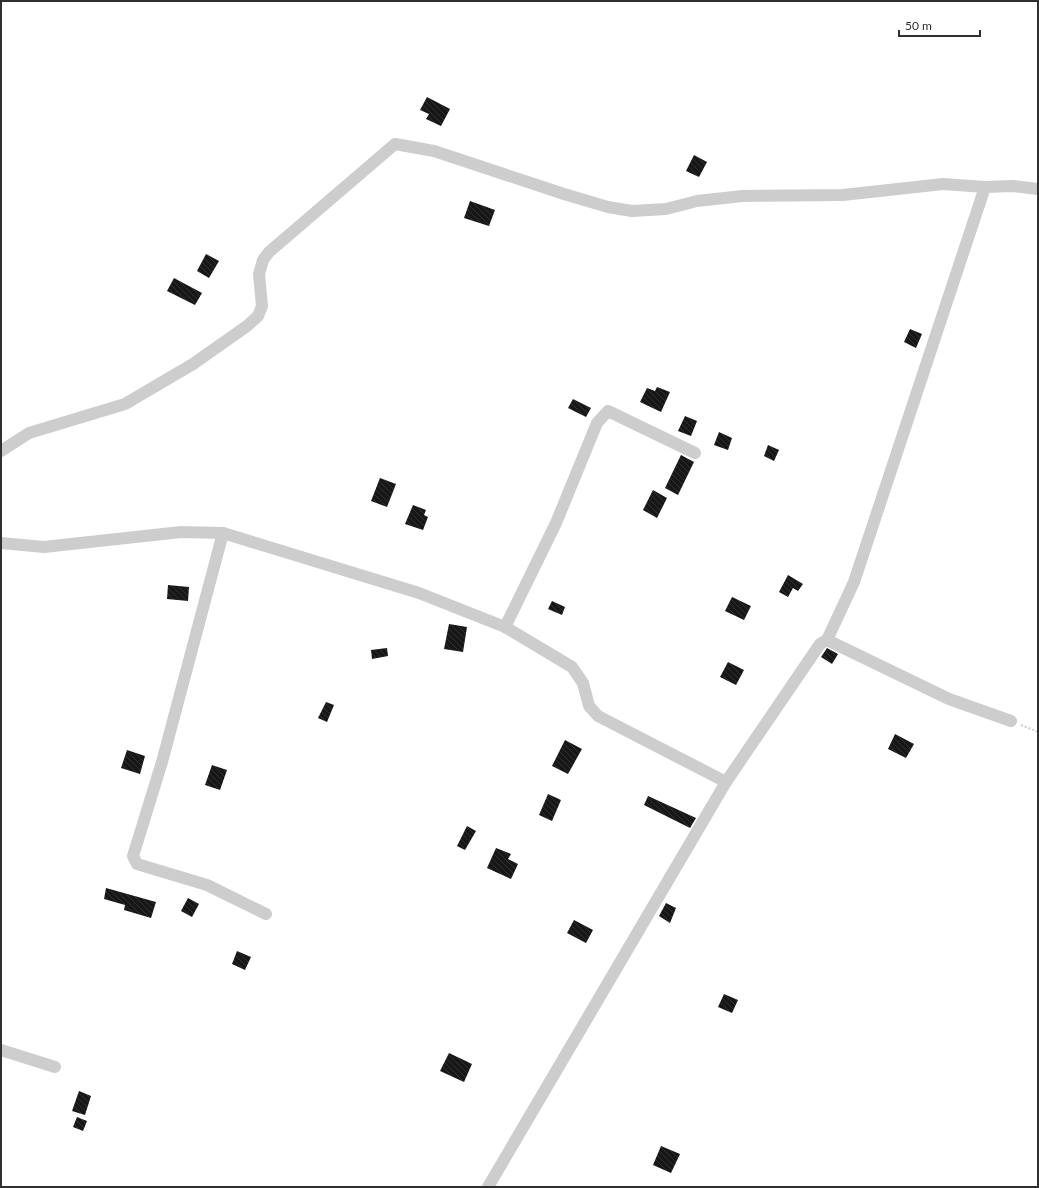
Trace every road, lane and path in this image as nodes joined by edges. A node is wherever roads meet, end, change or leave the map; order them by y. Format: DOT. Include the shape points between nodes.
graph roads {
  1 [pos="985,187"];
  2 [pos="1038,189"];
  3 [pos="1,451"];
  4 [pos="696,454"];
  5 [pos="223,533"];
  6 [pos="1,543"];
  7 [pos="505,627"];
  8 [pos="827,640"];
  9 [pos="1011,721"];
  10 [pos="1038,732"];
  11 [pos="726,782"];
  12 [pos="266,914"];
  13 [pos="1,1050"];
  14 [pos="55,1067"];
  15 [pos="488,1187"];
  1 -- 2 [label="street" via="1013,186"];
  1 -- 3 [label="street" via="943,184 844,195 742,196 696,201 666,209 632,211 608,208 434,151 395,144 269,252 263,260 259,274 262,306 258,316 247,326 193,364 125,404 30,433"];
  1 -- 8 [label="street" via="854,582"];
  4 -- 7 [label="street" via="608,411 597,422 556,523"];
  5 -- 6 [label="street" via="181,532 44,547"];
  5 -- 7 [label="street" via="419,593"];
  5 -- 12 [label="street" via="162,762 133,856 137,864 207,885"];
  7 -- 11 [label="street" via="572,667 583,683 589,706 598,716"];
  8 -- 9 [label="street" via="949,699"];
  8 -- 11 [label="street" via="820,644"];
  9 -- 10 [label="path"];
  11 -- 15 [label="street"];
  13 -- 14 [label="street"];
}
